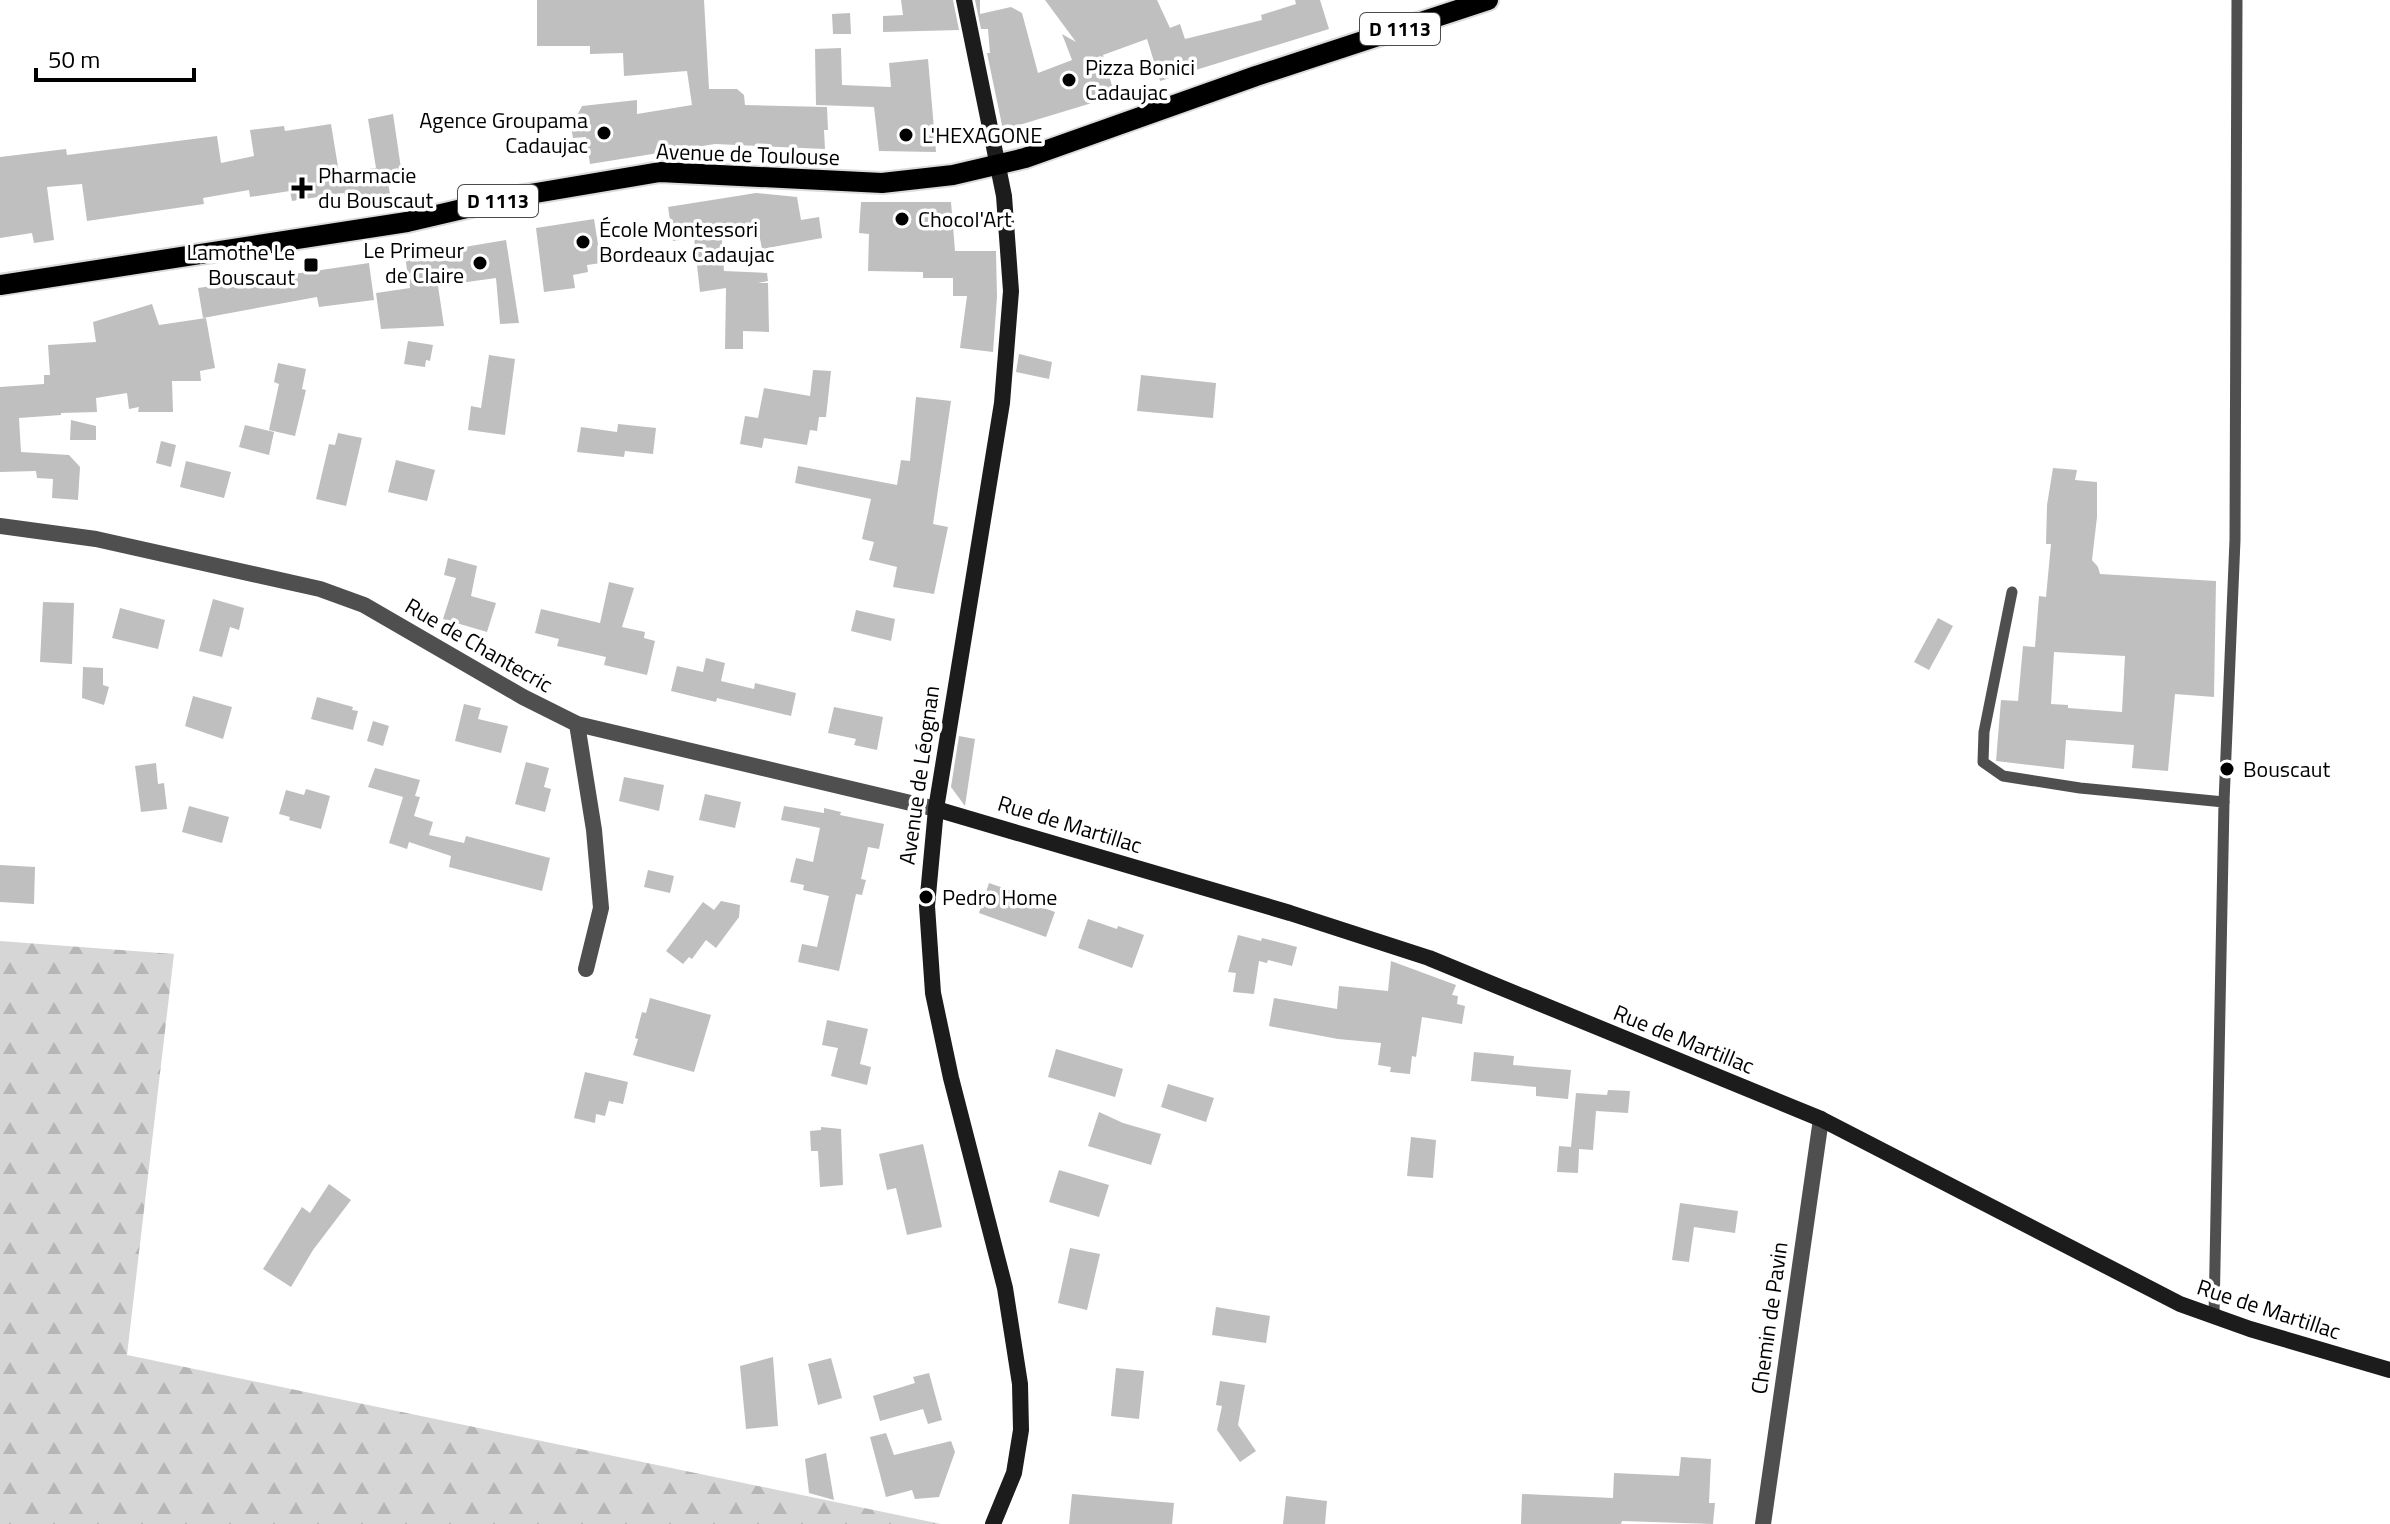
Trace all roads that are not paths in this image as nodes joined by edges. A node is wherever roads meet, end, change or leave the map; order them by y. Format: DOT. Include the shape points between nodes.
graph roads {
  1 [pos="964,0"];
  2 [pos="1488,0"];
  3 [pos="2237,0"];
  4 [pos="999,166"];
  5 [pos="0,285"];
  6 [pos="0,526"];
  7 [pos="2012,592"];
  8 [pos="577,724"];
  9 [pos="2224,802"];
  10 [pos="936,809"];
  11 [pos="586,969"];
  12 [pos="1821,1119"];
  13 [pos="2214,1316"];
  14 [pos="2390,1370"];
  15 [pos="993,1524"];
  16 [pos="1763,1524"];
  1 -- 4 [label="street, Avenue de Léognan"];
  2 -- 4 [label="main road, Avenue de Toulouse / D 1113"];
  3 -- 9 [label="lane" via="2235,540"];
  4 -- 5 [label="main road, Avenue de Toulouse / D 1113" via="882,183 660,172 407,222"];
  4 -- 10 [label="street, Avenue de Léognan" via="1011,291 1002,403"];
  6 -- 8 [label="street, Rue de Chantecric" via="96,539 320,589 364,605"];
  7 -- 9 [label="lane" via="1984,732 1983,762 2003,776"];
  8 -- 10 [label="street, Rue de Chantecric"];
  8 -- 11 [label="street" via="601,908"];
  9 -- 13 [label="lane"];
  10 -- 12 [label="street, Rue de Martillac" via="1429,958"];
  10 -- 15 [label="street, Avenue de Léognan" via="927,906 933,993 1005,1288 1020,1384 1021,1430 1014,1473"];
  12 -- 13 [label="street, Rue de Martillac" via="2180,1304"];
  12 -- 16 [label="street, Chemin de Pavin"];
  13 -- 14 [label="street, Rue de Martillac"];
}
